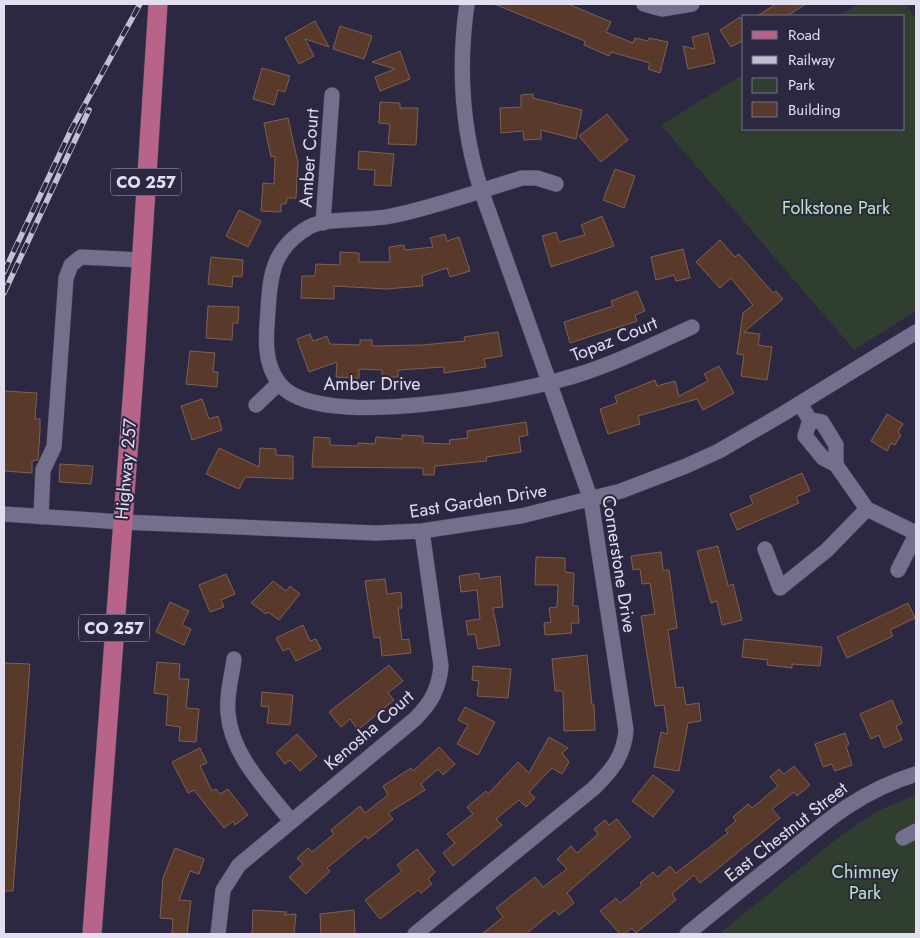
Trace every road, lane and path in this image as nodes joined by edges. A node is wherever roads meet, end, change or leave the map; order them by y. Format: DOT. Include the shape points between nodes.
graph roads {
  1 [pos="158,4"];
  2 [pos="467,4"];
  3 [pos="644,4"];
  4 [pos="692,4"];
  5 [pos="332,95"];
  6 [pos="556,184"];
  7 [pos="481,190"];
  8 [pos="323,223"];
  9 [pos="141,260"];
  10 [pos="692,327"];
  11 [pos="916,332"];
  12 [pos="279,383"];
  13 [pos="550,383"];
  14 [pos="800,404"];
  15 [pos="256,405"];
  16 [pos="810,420"];
  17 [pos="836,465"];
  18 [pos="591,500"];
  19 [pos="867,509"];
  20 [pos="4,514"];
  21 [pos="41,517"];
  22 [pos="122,522"];
  23 [pos="422,531"];
  24 [pos="916,534"];
  25 [pos="765,549"];
  26 [pos="898,570"];
  27 [pos="234,659"];
  28 [pos="916,774"];
  29 [pos="291,821"];
  30 [pos="92,934"];
  31 [pos="218,934"];
  32 [pos="415,934"];
  33 [pos="687,934"];
  1 -- 9 [label="main road, Highway 257 / CO 257"];
  2 -- 7 [label="street, Cornerstone Drive" via="463,85 471,150"];
  3 -- 4 [label="street" via="662,9"];
  5 -- 8 [label="street, Amber Court"];
  6 -- 7 [label="street" via="537,178 522,178"];
  7 -- 8 [label="street" via="392,216"];
  7 -- 13 [label="street, Cornerstone Drive"];
  8 -- 12 [label="street" via="311,226 295,237 273,266 266,342 270,366"];
  9 -- 21 [label="street" via="82,257 71,265 66,278 54,447 44,470"];
  9 -- 22 [label="main road, Highway 257 / CO 257"];
  10 -- 13 [label="street, Topaz Court" via="605,365"];
  11 -- 14 [label="street, East Garden Drive"];
  12 -- 13 [label="street, Amber Drive" via="295,396 313,403 397,406 476,398"];
  12 -- 15 [label="street"];
  13 -- 18 [label="street, Cornerstone Drive"];
  14 -- 16 [label="street"];
  14 -- 18 [label="street, East Garden Drive" via="719,451"];
  16 -- 17 [label="street" via="822,422 836,445"];
  16 -- 17 [label="street" via="805,436 823,458"];
  17 -- 19 [label="street"];
  18 -- 23 [label="street, East Garden Drive" via="521,516"];
  18 -- 32 [label="street, Cornerstone Drive" via="626,730 618,762 594,788"];
  19 -- 24 [label="street"];
  19 -- 25 [label="street" via="827,550 780,588"];
  20 -- 21 [label="street, East Garden Drive"];
  21 -- 22 [label="street, East Garden Drive"];
  22 -- 23 [label="street, East Garden Drive" via="351,533"];
  22 -- 30 [label="main road, Highway 257 / CO 257"];
  23 -- 29 [label="street, Kenosha Court" via="441,666 440,682 427,708"];
  24 -- 26 [label="street"];
  27 -- 29 [label="street" via="228,705 231,737 245,761"];
  28 -- 33 [label="street, East Chestnut Street" via="859,797"];
  29 -- 31 [label="street, Kenosha Court" via="245,859 230,876 220,902"];
}
